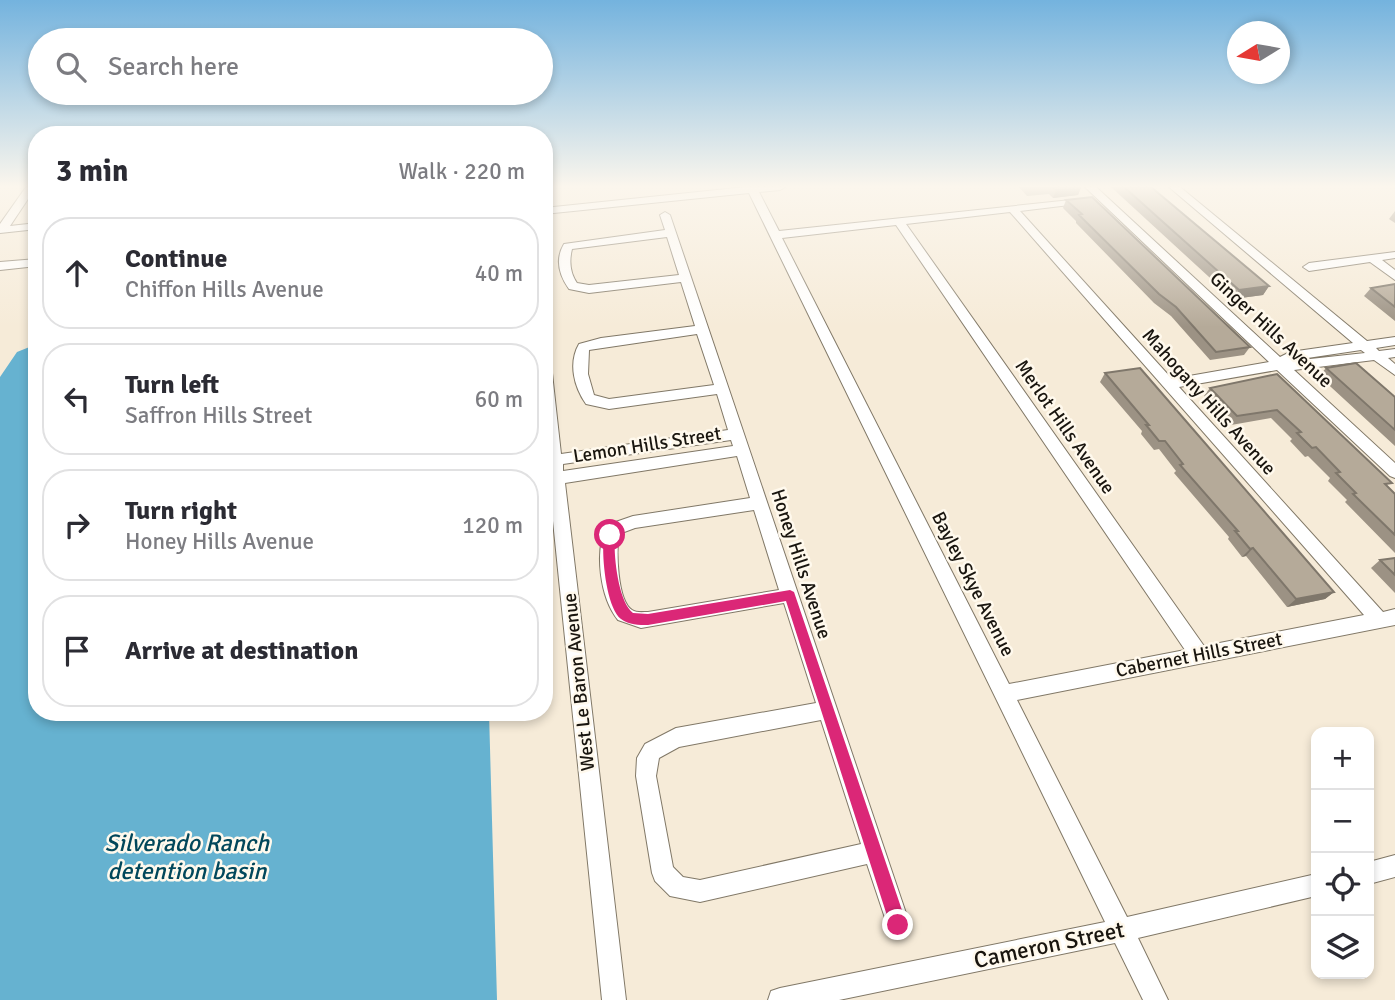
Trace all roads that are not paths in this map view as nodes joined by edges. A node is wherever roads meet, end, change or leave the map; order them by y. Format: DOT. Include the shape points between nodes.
graph roads {
  1 [pos="671,233"];
  2 [pos="666,234"];
  3 [pos="787,234"];
  4 [pos="908,234"];
  5 [pos="1035,234"];
  6 [pos="1139,234"];
  7 [pos="1230,234"];
  8 [pos="775,235"];
  9 [pos="1395,255"];
  10 [pos="1371,258"];
  11 [pos="28,263"];
  12 [pos="0,266"];
  13 [pos="1309,267"];
  14 [pos="1395,276"];
  15 [pos="685,278"];
  16 [pos="702,329"];
  17 [pos="1395,341"];
  18 [pos="1364,345"];
  19 [pos="1395,353"];
  20 [pos="1377,356"];
  21 [pos="1280,365"];
  22 [pos="1395,371"];
  23 [pos="1167,384"];
  24 [pos="722,389"];
  25 [pos="553,442"];
  26 [pos="739,442"];
  27 [pos="556,469"];
  28 [pos="1395,472"];
  29 [pos="759,503"];
  30 [pos="790,595"];
  31 [pos="1387,619"];
  32 [pos="1199,655"];
  33 [pos="1004,694"];
  34 [pos="827,710"];
  35 [pos="874,852"];
  36 [pos="1395,866"];
  37 [pos="1374,872"];
  38 [pos="1311,886"];
  39 [pos="898,925"];
  40 [pos="1122,930"];
  41 [pos="614,1000"];
  42 [pos="780,1000"];
  43 [pos="1156,1000"];
  1 -- 15 [label="street, Honey Hills Avenue"];
  2 -- 15 [label="street" via="568,246 564,254 568,281 589,289"];
  3 -- 8 [label="street"];
  4 -- 32 [label="street, Merlot Hills Avenue"];
  5 -- 23 [label="street, Mahogany Hills Avenue"];
  6 -- 21 [label="street, Ginger Hills Avenue"];
  7 -- 18 [label="street"];
  8 -- 33 [label="street, Bayley Skye Avenue"];
  9 -- 10 [label="street"];
  10 -- 13 [label="street"];
  10 -- 14 [label="street"];
  11 -- 12 [label="street"];
  15 -- 16 [label="street, Honey Hills Avenue"];
  16 -- 24 [label="street, Honey Hills Avenue"];
  16 -- 24 [label="street" via="584,347 580,358 587,397 609,404"];
  17 -- 18 [label="street"];
  18 -- 20 [label="street"];
  18 -- 21 [label="street" via="1290,356"];
  19 -- 20 [label="street"];
  20 -- 21 [label="street"];
  20 -- 22 [label="street"];
  21 -- 23 [label="street"];
  21 -- 28 [label="street, Ginger Hills Avenue"];
  23 -- 31 [label="street, Mahogany Hills Avenue"];
  24 -- 26 [label="street, Honey Hills Avenue"];
  25 -- 27 [label="street, West Le Baron Avenue"];
  26 -- 27 [label="street, Lemon Hills Street"];
  26 -- 29 [label="street, Honey Hills Avenue"];
  27 -- 41 [label="street, West Le Baron Avenue"];
  29 -- 30 [label="street, Honey Hills Avenue"];
  29 -- 30 [label="street" via="633,522 613,530 608,547 619,609 627,616 648,620"];
  30 -- 34 [label="street, Honey Hills Avenue"];
  31 -- 32 [label="street, Cabernet Hills Street"];
  32 -- 33 [label="street, Cabernet Hills Street"];
  33 -- 40 [label="street, Bayley Skye Avenue"];
  34 -- 35 [label="street, Honey Hills Avenue"];
  34 -- 35 [label="street" via="676,738 652,751 646,776 659,862 673,885 700,891"];
  35 -- 39 [label="street, Honey Hills Avenue"];
  36 -- 37 [label="street"];
  38 -- 40 [label="street, Cameron Street"];
  40 -- 42 [label="street, Cameron Street"];
  40 -- 43 [label="street, Bayley Skye Avenue"];
}
